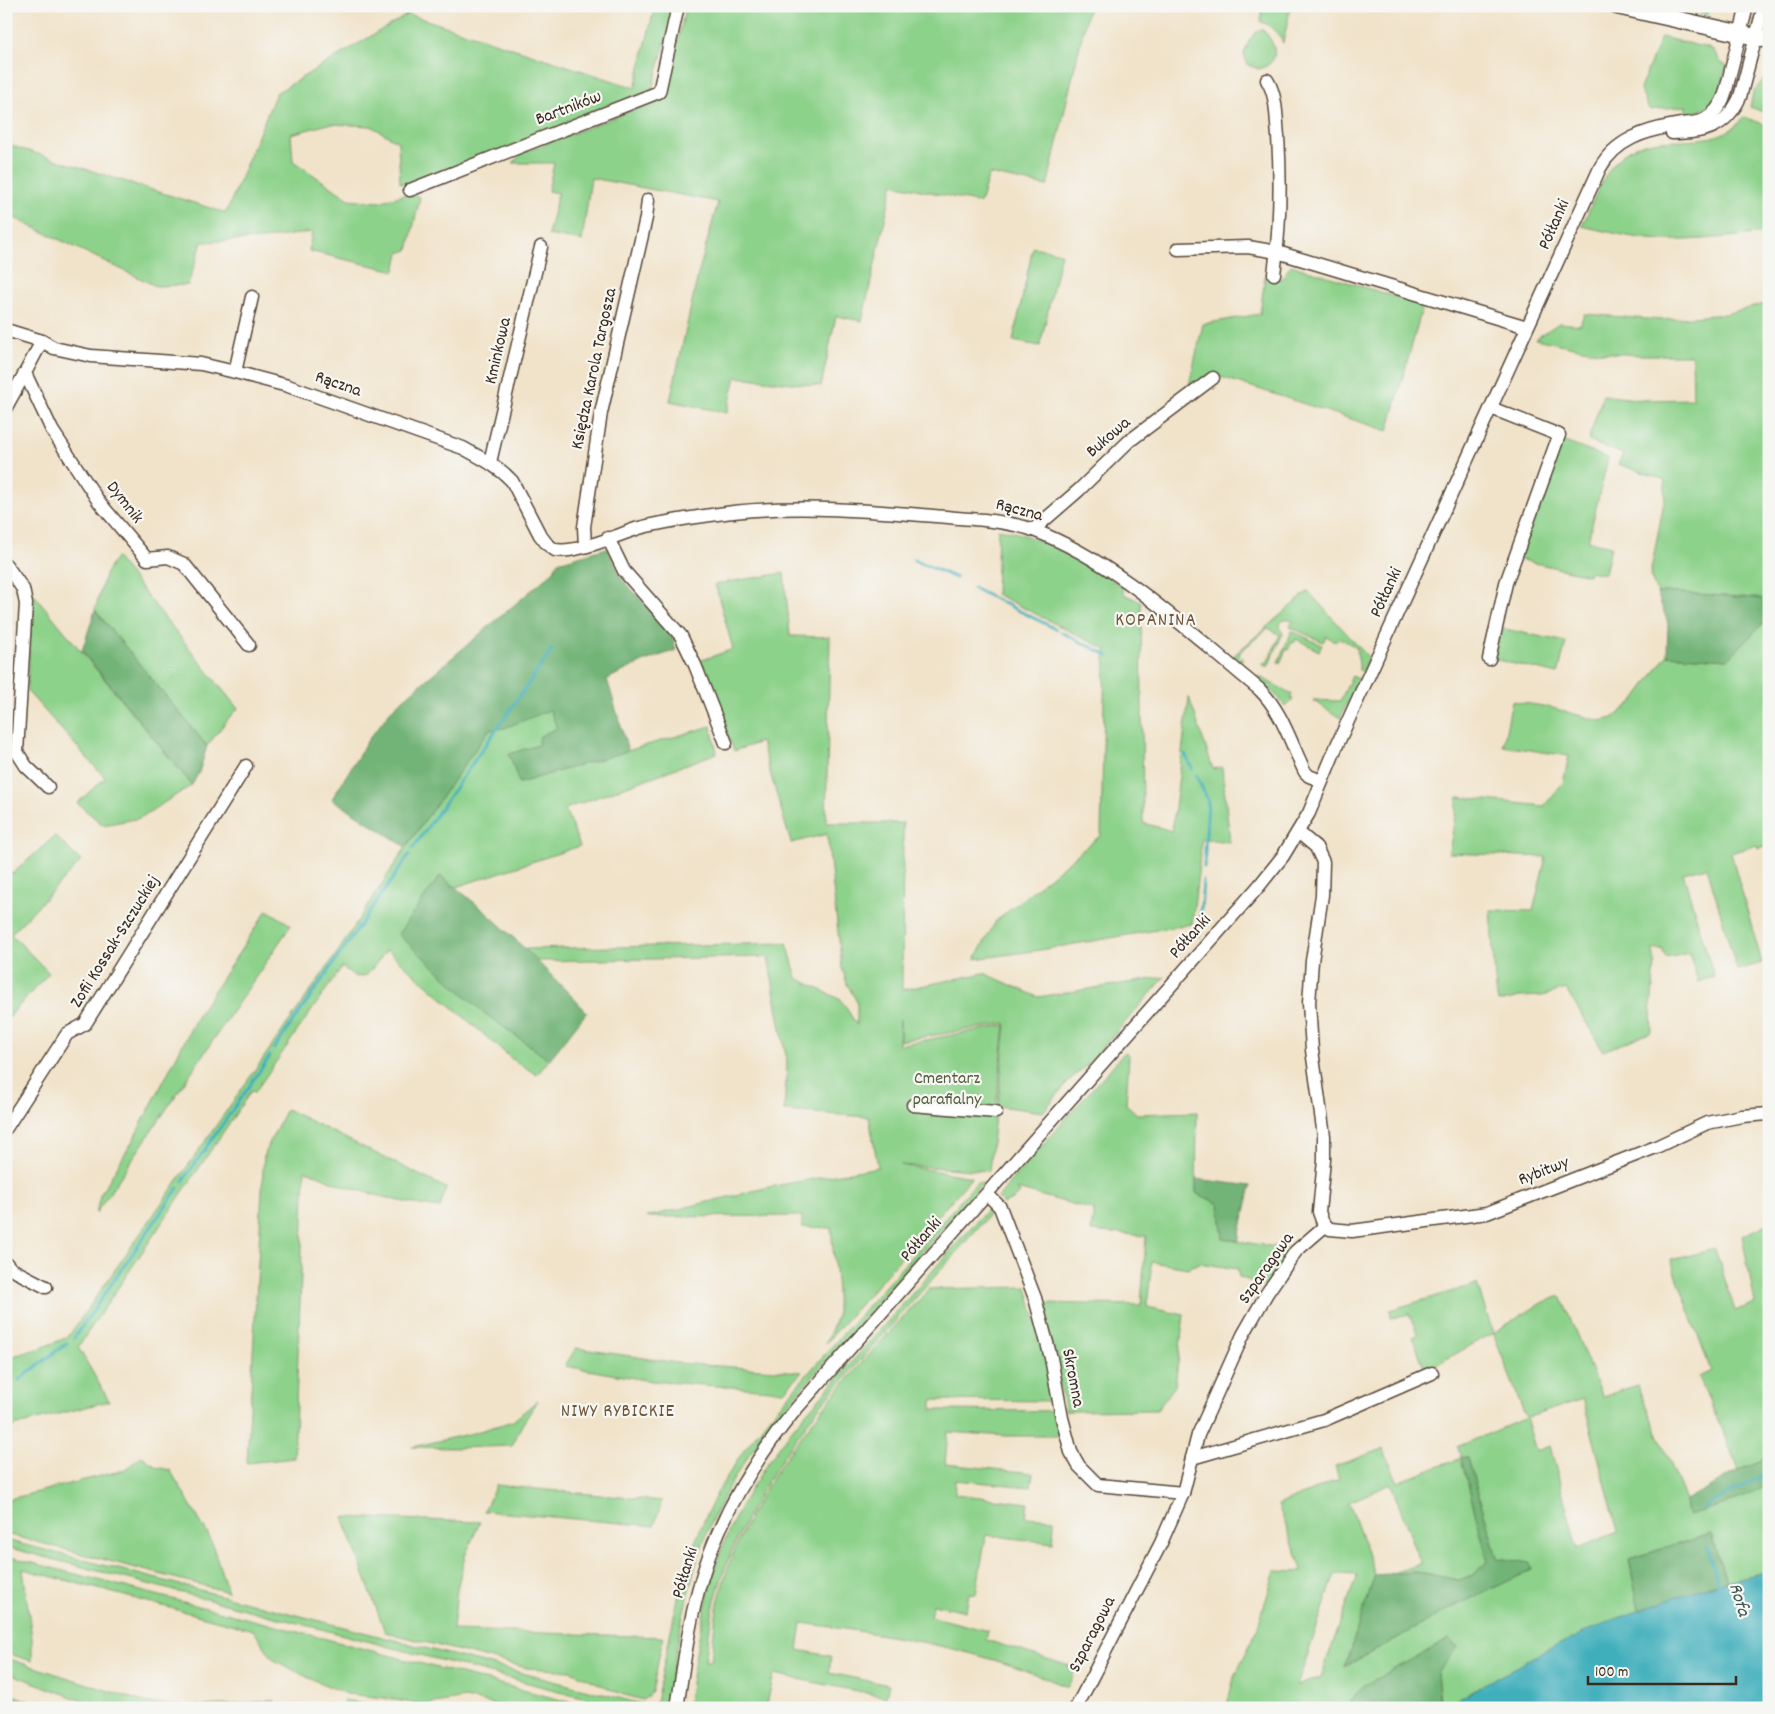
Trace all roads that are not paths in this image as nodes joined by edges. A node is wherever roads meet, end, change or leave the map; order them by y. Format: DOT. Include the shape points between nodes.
graph roads {
  1 [pos="678,6"];
  2 [pos="1617,6"];
  3 [pos="1748,6"];
  4 [pos="1764,6"];
  5 [pos="1755,37"];
  6 [pos="1267,80"];
  7 [pos="410,190"];
  8 [pos="648,200"];
  9 [pos="541,248"];
  10 [pos="1178,250"];
  11 [pos="1276,252"];
  12 [pos="1274,274"];
  13 [pos="252,297"];
  14 [pos="1528,327"];
  15 [pos="6,330"];
  16 [pos="42,341"];
  17 [pos="235,372"];
  18 [pos="25,373"];
  19 [pos="1213,378"];
  20 [pos="6,407"];
  21 [pos="1491,408"];
  22 [pos="490,462"];
  23 [pos="1033,530"];
  24 [pos="608,538"];
  25 [pos="585,546"];
  26 [pos="6,565"];
  27 [pos="249,645"];
  28 [pos="1489,658"];
  29 [pos="726,743"];
  30 [pos="246,766"];
  31 [pos="1322,781"];
  32 [pos="48,787"];
  33 [pos="1298,832"];
  34 [pos="913,1105"];
  35 [pos="996,1112"];
  36 [pos="1769,1114"];
  37 [pos="6,1128"];
  38 [pos="987,1194"];
  39 [pos="1325,1226"];
  40 [pos="6,1263"];
  41 [pos="46,1287"];
  42 [pos="1432,1373"];
  43 [pos="1192,1458"];
  44 [pos="1183,1493"];
  45 [pos="677,1708"];
  46 [pos="1076,1708"];
  1 -- 7 [label="street, Bartników" via="659,92"];
  2 -- 5 [label="main road"];
  3 -- 5 [label="street, Półłanki"];
  4 -- 5 [label="street, Półłanki"];
  5 -- 14 [label="street, Półłanki" via="1740,97 1724,120 1698,131 1648,132 1621,144 1604,160"];
  6 -- 11 [label="street" via="1273,91 1279,154"];
  8 -- 25 [label="street, Księdza Karola Targosza" via="600,413 584,527"];
  9 -- 22 [label="street, Kminkowa"];
  10 -- 11 [label="street" via="1248,248"];
  11 -- 12 [label="street"];
  11 -- 14 [label="street"];
  13 -- 17 [label="street"];
  14 -- 21 [label="street, Półłanki"];
  15 -- 16 [label="street, Rączna"];
  16 -- 17 [label="street, Rączna" via="54,348 91,356 201,364"];
  16 -- 18 [label="street"];
  17 -- 22 [label="street, Rączna" via="288,386 463,448"];
  18 -- 20 [label="street"];
  18 -- 27 [label="street, Dymnik" via="52,430 99,502 147,559 168,558 184,564"];
  19 -- 23 [label="street, Bukowa" via="1128,442"];
  21 -- 28 [label="street" via="1559,435 1506,583"];
  21 -- 31 [label="street, Półłanki"];
  22 -- 25 [label="street, Rączna" via="512,482 540,535 550,547 563,551"];
  23 -- 24 [label="street, Rączna" via="984,520 775,509 668,522"];
  23 -- 31 [label="street, Rączna" via="1109,568 1259,689 1276,710 1305,772"];
  24 -- 25 [label="street, Rączna"];
  24 -- 29 [label="street" via="624,570 681,636"];
  26 -- 32 [label="street" via="23,589 26,604 17,752 26,766"];
  30 -- 37 [label="street, Zofii Kossak-Szczuckiej" via="85,1024 66,1034"];
  31 -- 33 [label="street, Półłanki"];
  33 -- 38 [label="street, Półłanki" via="1279,863"];
  33 -- 39 [label="street" via="1316,846 1323,862 1309,1003 1324,1136 1319,1207"];
  34 -- 35 [label="street"];
  36 -- 39 [label="street, Rybitwy" via="1708,1123 1656,1147 1487,1213 1352,1231 1336,1231"];
  38 -- 44 [label="street, Skromna" via="1000,1208 1036,1298 1062,1418 1079,1466 1098,1485"];
  38 -- 45 [label="street, Półłanki" via="796,1409 745,1479 718,1533 701,1579"];
  39 -- 43 [label="street, Szparagowa" via="1296,1251 1243,1335 1198,1435"];
  40 -- 41 [label="street" via="11,1269"];
  42 -- 43 [label="street" via="1324,1420"];
  43 -- 44 [label="street, Szparagowa"];
  44 -- 46 [label="street, Szparagowa" via="1161,1543"];
}
